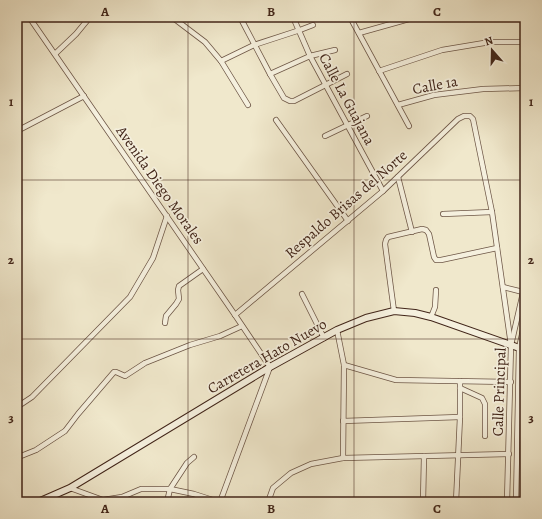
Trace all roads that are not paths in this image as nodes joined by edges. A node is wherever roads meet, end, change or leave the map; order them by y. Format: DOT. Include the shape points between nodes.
graph roads {
  1 [pos="90,17"];
  2 [pos="172,17"];
  3 [pos="240,17"];
  4 [pos="294,17"];
  5 [pos="350,17"];
  6 [pos="416,17"];
  7 [pos="32,18"];
  8 [pos="313,25"];
  9 [pos="300,30"];
  10 [pos="359,33"];
  11 [pos="525,42"];
  12 [pos="254,45"];
  13 [pos="336,50"];
  14 [pos="55,54"];
  15 [pos="310,56"];
  16 [pos="221,61"];
  17 [pos="379,70"];
  18 [pos="270,74"];
  19 [pos="346,74"];
  20 [pos="326,85"];
  21 [pos="525,87"];
  22 [pos="84,96"];
  23 [pos="248,105"];
  24 [pos="398,105"];
  25 [pos="367,116"];
  26 [pos="276,120"];
  27 [pos="347,126"];
  28 [pos="409,126"];
  29 [pos="17,131"];
  30 [pos="325,136"];
  31 [pos="398,177"];
  32 [pos="383,191"];
  33 [pos="492,212"];
  34 [pos="443,214"];
  35 [pos="167,216"];
  36 [pos="348,221"];
  37 [pos="412,232"];
  38 [pos="497,248"];
  39 [pos="203,269"];
  40 [pos="525,284"];
  41 [pos="503,287"];
  42 [pos="436,290"];
  43 [pos="523,292"];
  44 [pos="302,294"];
  45 [pos="523,300"];
  46 [pos="394,311"];
  47 [pos="235,315"];
  48 [pos="431,317"];
  49 [pos="525,321"];
  50 [pos="165,323"];
  51 [pos="242,326"];
  52 [pos="337,330"];
  53 [pos="324,338"];
  54 [pos="512,345"];
  55 [pos="522,349"];
  56 [pos="344,365"];
  57 [pos="270,367"];
  58 [pos="460,381"];
  59 [pos="511,382"];
  60 [pos="460,388"];
  61 [pos="17,407"];
  62 [pos="460,417"];
  63 [pos="343,421"];
  64 [pos="485,436"];
  65 [pos="509,454"];
  66 [pos="458,455"];
  67 [pos="17,456"];
  68 [pos="424,456"];
  69 [pos="194,457"];
  70 [pos="343,458"];
  71 [pos="70,488"];
  72 [pos="170,489"];
  73 [pos="525,500"];
  74 [pos="516,501"];
  75 [pos="38,502"];
  76 [pos="167,502"];
  77 [pos="219,502"];
  78 [pos="268,502"];
  79 [pos="423,502"];
  80 [pos="456,502"];
  81 [pos="508,502"];
  1 -- 14 [label="street"];
  2 -- 16 [label="street" via="205,42"];
  3 -- 12 [label="street"];
  4 -- 9 [label="street, Calle La Guajana"];
  5 -- 10 [label="street"];
  6 -- 10 [label="street"];
  7 -- 14 [label="street, Avenida Diego Morales"];
  8 -- 9 [label="street"];
  9 -- 12 [label="street"];
  9 -- 15 [label="street, Calle La Guajana"];
  10 -- 17 [label="street"];
  11 -- 17 [label="street" via="490,42 442,50"];
  12 -- 16 [label="street"];
  12 -- 18 [label="street"];
  13 -- 15 [label="street"];
  14 -- 22 [label="street, Avenida Diego Morales"];
  15 -- 18 [label="street"];
  15 -- 20 [label="street, Calle La Guajana"];
  16 -- 23 [label="street"];
  17 -- 24 [label="street"];
  18 -- 20 [label="street" via="284,98 290,101"];
  19 -- 20 [label="street"];
  20 -- 27 [label="street, Calle La Guajana"];
  21 -- 24 [label="street, Calle 1a" via="434,95"];
  22 -- 29 [label="street"];
  22 -- 35 [label="street, Avenida Diego Morales"];
  24 -- 28 [label="street"];
  25 -- 27 [label="street"];
  26 -- 36 [label="street"];
  27 -- 30 [label="street"];
  27 -- 32 [label="street, Calle La Guajana"];
  31 -- 32 [label="street, Respaldo Brisas del Norte"];
  31 -- 33 [label="street, Respaldo Brisas del Norte" via="458,119 470,116 473,119"];
  31 -- 37 [label="street"];
  32 -- 36 [label="street, Respaldo Brisas del Norte"];
  33 -- 34 [label="street"];
  33 -- 38 [label="street"];
  35 -- 39 [label="street, Avenida Diego Morales"];
  35 -- 61 [label="street" via="153,258 130,297 32,397"];
  36 -- 47 [label="street, Respaldo Brisas del Norte"];
  37 -- 38 [label="street" via="426,230 436,260"];
  37 -- 46 [label="street" via="388,237 385,244"];
  38 -- 41 [label="street"];
  39 -- 47 [label="street, Avenida Diego Morales"];
  39 -- 50 [label="street" via="179,286 179,299 166,316"];
  40 -- 43 [label="street, Calle Principal"];
  41 -- 43 [label="street"];
  41 -- 54 [label="street"];
  42 -- 48 [label="street" via="435,307"];
  43 -- 45 [label="street, Calle Principal"];
  44 -- 53 [label="street"];
  45 -- 54 [label="street, Calle Principal"];
  46 -- 48 [label="main road, Carretera Hato Nuevo"];
  46 -- 52 [label="main road, Carretera Hato Nuevo" via="366,318"];
  47 -- 51 [label="street, Avenida Diego Morales"];
  48 -- 54 [label="main road, Carretera Hato Nuevo"];
  49 -- 55 [label="street, Calle Principal"];
  51 -- 57 [label="street, Avenida Diego Morales"];
  51 -- 67 [label="street" via="145,363 124,376 114,372 65,431 36,450"];
  52 -- 53 [label="main road, Carretera Hato Nuevo"];
  52 -- 56 [label="street"];
  53 -- 57 [label="main road, Carretera Hato Nuevo"];
  54 -- 55 [label="main road, Carretera Hato Nuevo"];
  54 -- 59 [label="street, Calle Principal"];
  55 -- 74 [label="street, Calle Principal"];
  56 -- 58 [label="street" via="396,380"];
  56 -- 63 [label="street"];
  57 -- 71 [label="main road, Carretera Hato Nuevo"];
  57 -- 77 [label="street"];
  58 -- 59 [label="street"];
  58 -- 60 [label="street"];
  59 -- 65 [label="street, Calle Principal"];
  60 -- 62 [label="street"];
  60 -- 64 [label="street" via="482,398 485,404"];
  62 -- 63 [label="street"];
  62 -- 66 [label="street"];
  63 -- 70 [label="street"];
  65 -- 66 [label="street"];
  65 -- 81 [label="street, Calle Principal"];
  66 -- 68 [label="street"];
  66 -- 80 [label="street"];
  68 -- 70 [label="street"];
  68 -- 79 [label="street"];
  69 -- 72 [label="street"];
  70 -- 78 [label="street" via="311,464 291,473 273,488"];
  71 -- 72 [label="street" via="103,500 122,497 141,489"];
  71 -- 75 [label="main road, Carretera Hato Nuevo"];
  72 -- 76 [label="street"];
  72 -- 77 [label="street"];
  73 -- 74 [label="street"];
}
